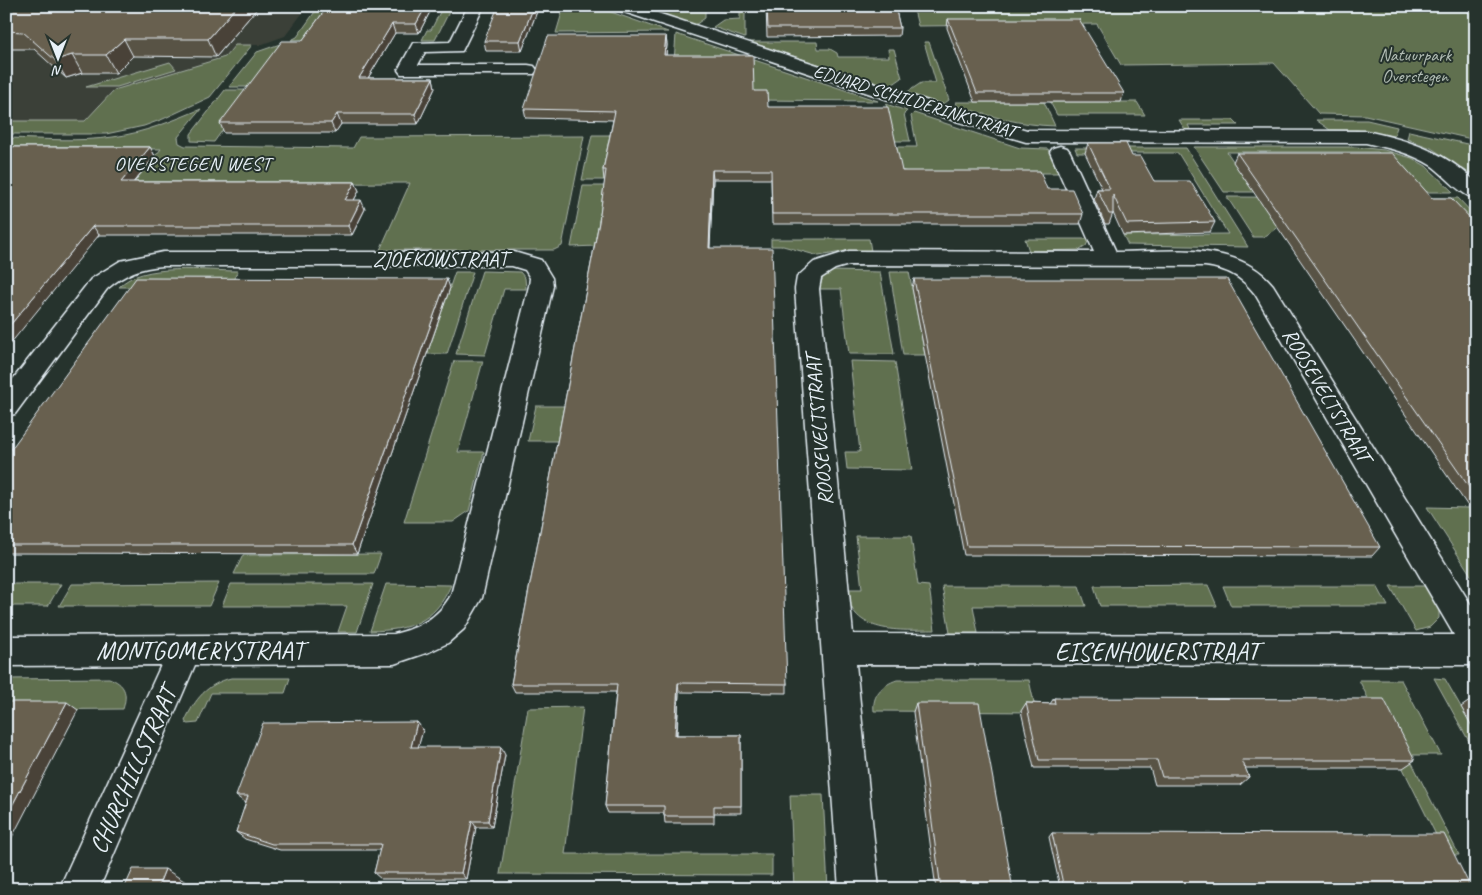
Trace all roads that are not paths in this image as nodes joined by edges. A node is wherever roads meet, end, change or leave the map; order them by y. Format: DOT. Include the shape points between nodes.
graph roads {
  1 [pos="476,6"];
  2 [pos="620,6"];
  3 [pos="456,47"];
  4 [pos="446,70"];
  5 [pos="528,70"];
  6 [pos="1060,152"];
  7 [pos="1476,193"];
  8 [pos="1108,258"];
  9 [pos="6,407"];
  10 [pos="1476,643"];
  11 [pos="838,649"];
  12 [pos="394,650"];
  13 [pos="1476,650"];
  14 [pos="6,651"];
  15 [pos="184,651"];
  16 [pos="79,889"];
  17 [pos="859,889"];
  1 -- 3 [label="street"];
  2 -- 7 [label="street, EDUARD SCHILDERINKSTRAAT" via="1026,136 1366,137 1403,144 1427,154 1453,170"];
  3 -- 4 [label="street"];
  3 -- 4 [label="street" via="419,46 407,70"];
  4 -- 5 [label="street"];
  6 -- 8 [label="street"];
  8 -- 10 [label="street, ROOSEVELTSTRAAT" via="1205,259 1227,262 1253,274"];
  8 -- 11 [label="street, ROOSEVELTSTRAAT" via="849,258 824,264 808,277 807,298"];
  9 -- 12 [label="street, ZJOEKOWSTRAAT" via="99,284 119,268 137,262 163,259 514,259 533,265 541,278 541,286 466,598 456,617 438,632"];
  11 -- 13 [label="street, EISENHOWERSTRAAT"];
  11 -- 17 [label="street, ROOSEVELTSTRAAT"];
  12 -- 15 [label="street, MONTGOMERYSTRAAT"];
  14 -- 15 [label="street, MONTGOMERYSTRAAT"];
  15 -- 16 [label="street, CHURCHILLSTRAAT"];
}
